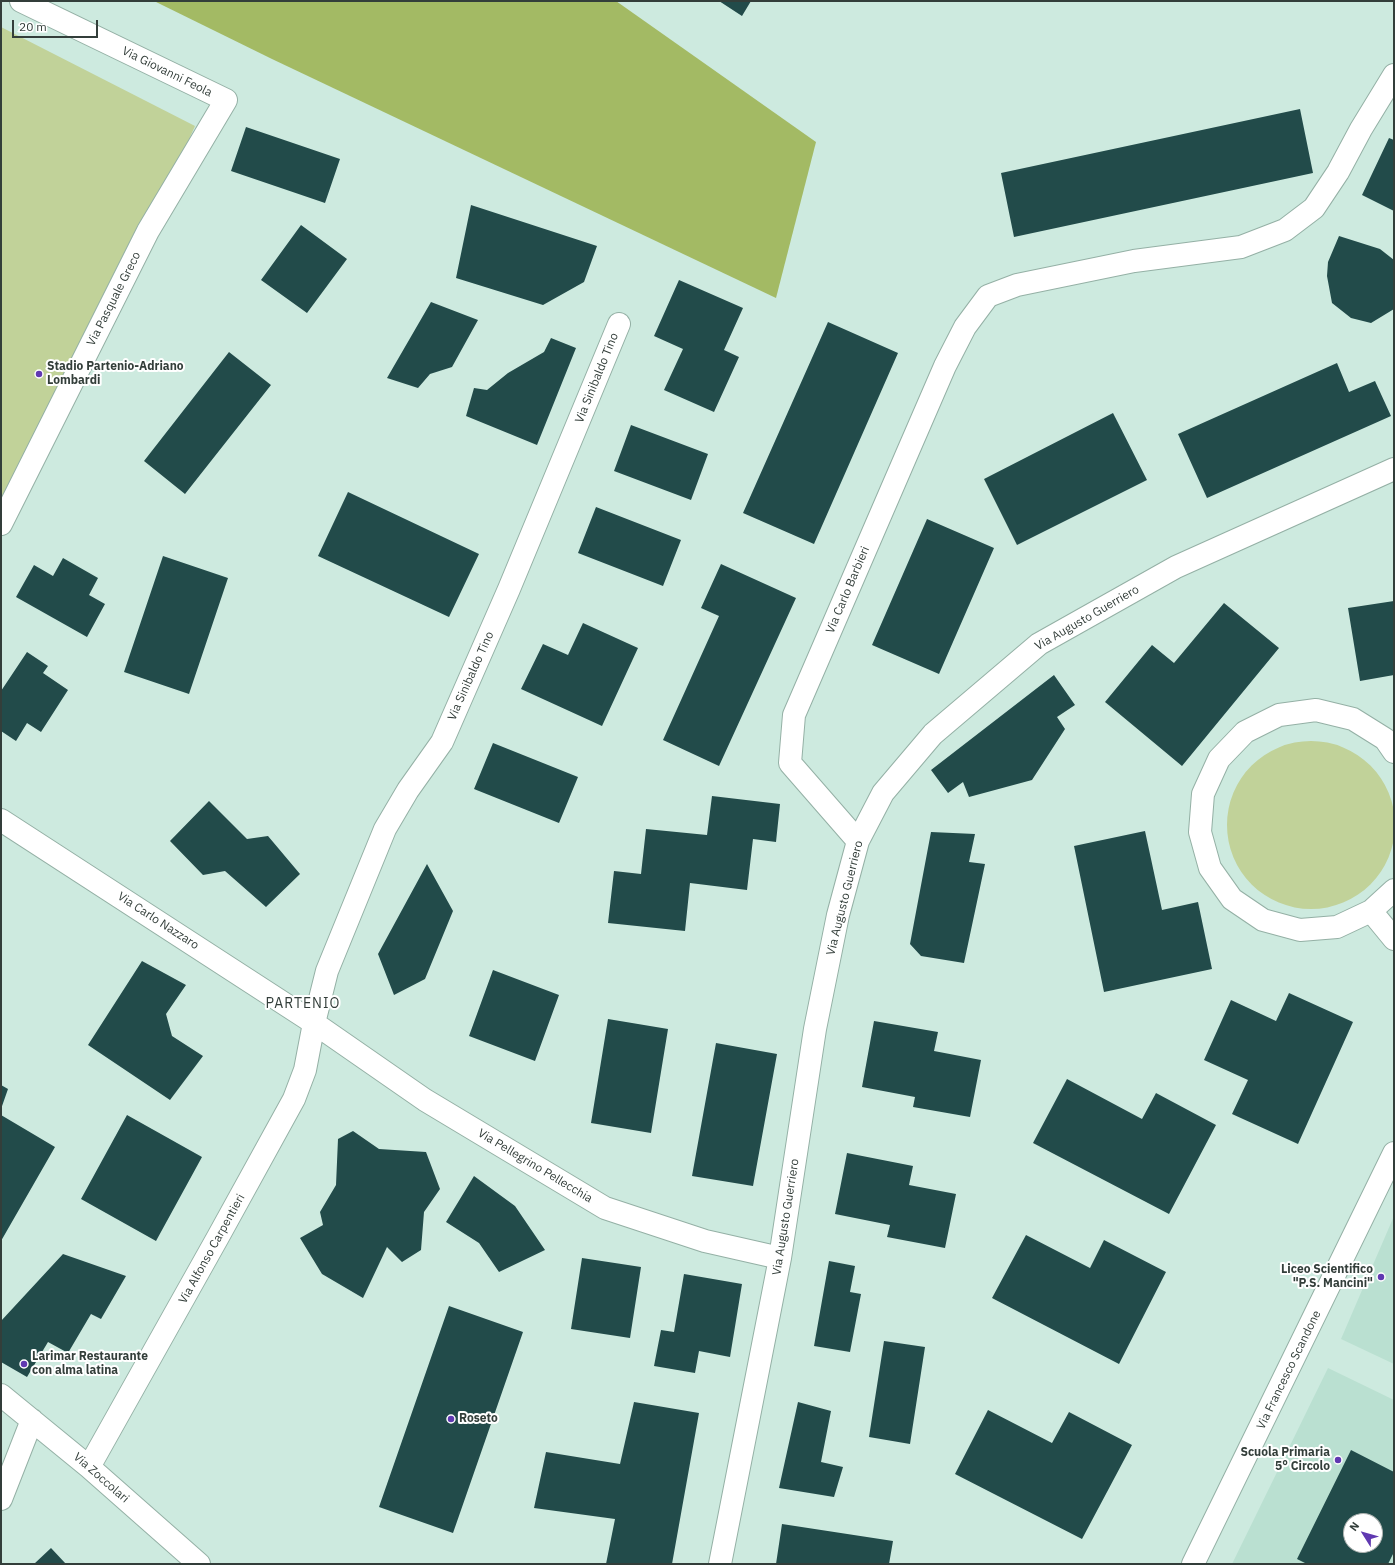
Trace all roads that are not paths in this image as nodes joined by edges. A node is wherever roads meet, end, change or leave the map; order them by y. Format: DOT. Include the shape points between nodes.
graph roads {
  1 [pos="21,1"];
  2 [pos="1394,75"];
  3 [pos="226,100"];
  4 [pos="619,324"];
  5 [pos="1394,469"];
  6 [pos="1,524"];
  7 [pos="1394,752"];
  8 [pos="1,820"];
  9 [pos="858,841"];
  10 [pos="1394,890"];
  11 [pos="1371,911"];
  12 [pos="1394,939"];
  13 [pos="314,1023"];
  14 [pos="1394,1153"];
  15 [pos="780,1258"];
  16 [pos="1,1395"];
  17 [pos="32,1420"];
  18 [pos="89,1467"];
  19 [pos="1,1499"];
  20 [pos="198,1564"];
  21 [pos="720,1564"];
  22 [pos="1193,1564"];
  1 -- 3 [label="street, Via Giovanni Feola"];
  2 -- 9 [label="street, Via Carlo Barbieri" via="1338,172 1314,208 1285,230 1241,247 1134,261 1017,285 988,296 965,327 945,366 794,715 790,762"];
  3 -- 6 [label="street, Via Pasquale Greco" via="148,231"];
  4 -- 13 [label="street, Via Sinibaldo Tino" via="510,589 442,742 408,790 385,829 327,971"];
  5 -- 9 [label="street, Via Augusto Guerriero" via="1176,567 1039,644 933,734 883,793"];
  7 -- 11 [label="street" via="1385,739 1353,719 1316,710 1279,715 1245,732 1219,759 1203,794 1200,832 1210,868 1232,899 1263,920 1300,930 1337,927"];
  8 -- 13 [label="street, Via Carlo Nazzaro"];
  9 -- 15 [label="street, Via Augusto Guerriero" via="838,915 815,1029"];
  10 -- 11 [label="street"];
  11 -- 12 [label="street"];
  13 -- 15 [label="street, Via Pellegrino Pellecchia" via="425,1100 605,1208 705,1241"];
  13 -- 18 [label="street, Via Alfonso Carpentieri" via="306,1070 294,1099"];
  14 -- 22 [label="street, Via Francesco Scandone"];
  15 -- 21 [label="street, Via Augusto Guerriero"];
  16 -- 17 [label="street, Via Zoccolari"];
  17 -- 18 [label="street, Via Zoccolari"];
  17 -- 19 [label="street"];
  18 -- 20 [label="street, Via Zoccolari"];
}
